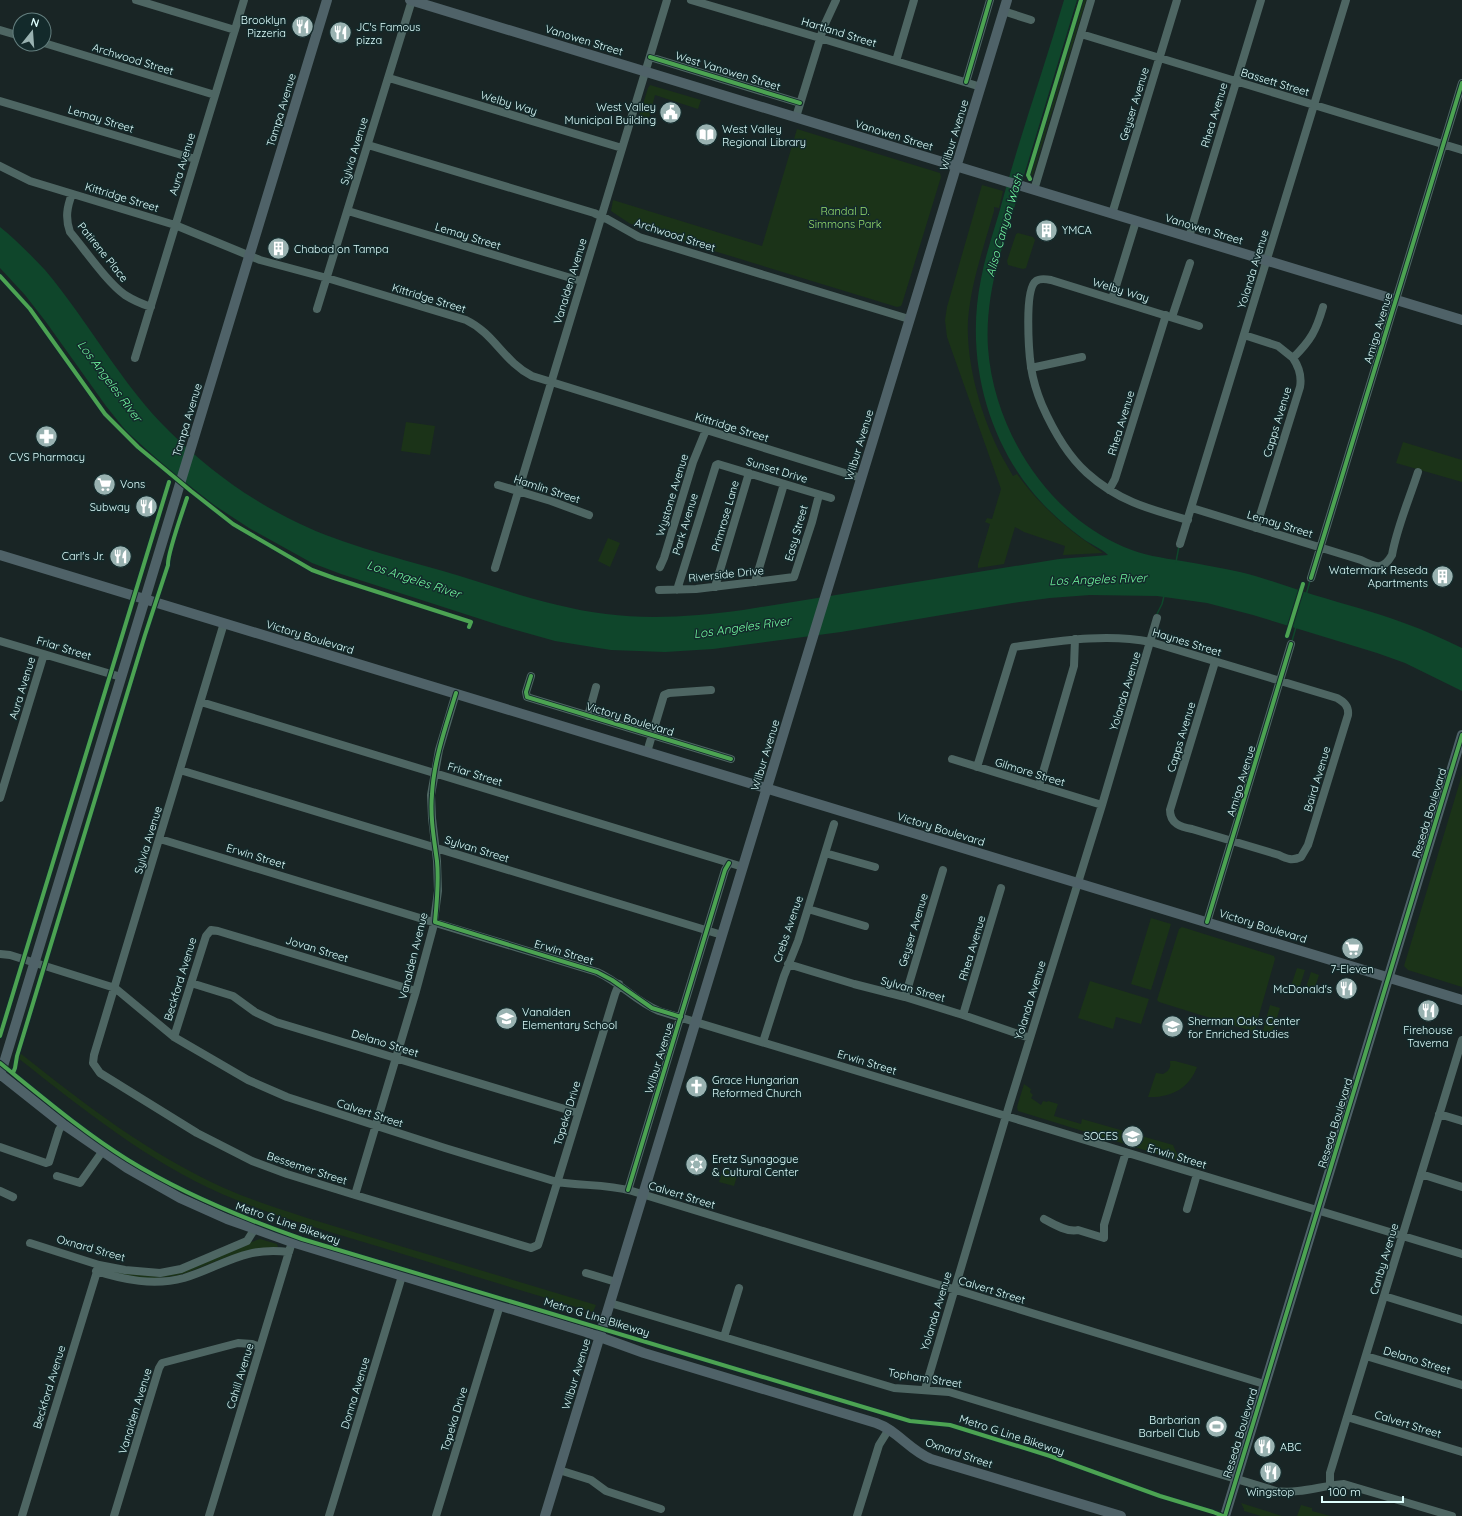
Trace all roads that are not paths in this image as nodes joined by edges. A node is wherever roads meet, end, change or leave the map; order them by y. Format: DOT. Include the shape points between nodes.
graph roads {
  1 [pos="136,0"];
  2 [pos="244,0"];
  3 [pos="327,0"];
  4 [pos="411,0"];
  5 [pos="667,0"];
  6 [pos="690,0"];
  7 [pos="836,0"];
  8 [pos="914,0"];
  9 [pos="990,0"];
  10 [pos="1007,0"];
  11 [pos="1092,0"];
  12 [pos="1177,0"];
  13 [pos="1261,0"];
  14 [pos="1346,0"];
  15 [pos="1004,11"];
  16 [pos="1031,20"];
  17 [pos="0,30"];
  18 [pos="235,30"];
  19 [pos="12,34"];
  20 [pos="1081,34"];
  21 [pos="820,38"];
  22 [pos="52,45"];
  23 [pos="650,57"];
  24 [pos="1159,58"];
  25 [pos="896,61"];
  26 [pos="645,72"];
  27 [pos="389,78"];
  28 [pos="966,82"];
  29 [pos="1236,82"];
  30 [pos="1462,84"];
  31 [pos="981,87"];
  32 [pos="215,95"];
  33 [pos="0,100"];
  34 [pos="800,103"];
  35 [pos="1314,106"];
  36 [pos="796,117"];
  37 [pos="1444,144"];
  38 [pos="368,145"];
  39 [pos="622,148"];
  40 [pos="1462,150"];
  41 [pos="195,159"];
  42 [pos="0,166"];
  43 [pos="957,167"];
  44 [pos="1034,190"];
  45 [pos="72,194"];
  46 [pos="348,211"];
  47 [pos="1112,214"];
  48 [pos="601,216"];
  49 [pos="1136,221"];
  50 [pos="175,225"];
  51 [pos="1189,237"];
  52 [pos="250,256"];
  53 [pos="1267,261"];
  54 [pos="1190,263"];
  55 [pos="327,278"];
  56 [pos="581,281"];
  57 [pos="1112,299"];
  58 [pos="1396,300"];
  59 [pos="151,307"];
  60 [pos="1323,307"];
  61 [pos="317,308"];
  62 [pos="1169,316"];
  63 [pos="910,319"];
  64 [pos="1462,320"];
  65 [pos="1198,326"];
  66 [pos="1244,335"];
  67 [pos="1082,357"];
  68 [pos="135,358"];
  69 [pos="1293,358"];
  70 [pos="1031,368"];
  71 [pos="551,382"];
  72 [pos="706,430"];
  73 [pos="716,465"];
  74 [pos="1418,472"];
  75 [pos="749,474"];
  76 [pos="861,478"];
  77 [pos="784,484"];
  78 [pos="498,485"];
  79 [pos="1109,490"];
  80 [pos="518,491"];
  81 [pos="819,495"];
  82 [pos="831,498"];
  83 [pos="1192,508"];
  84 [pos="589,515"];
  85 [pos="1188,520"];
  86 [pos="1256,528"];
  87 [pos="1180,544"];
  88 [pos="1321,547"];
  89 [pos="0,555"];
  90 [pos="660,567"];
  91 [pos="495,568"];
  92 [pos="794,577"];
  93 [pos="1311,578"];
  94 [pos="756,582"];
  95 [pos="715,587"];
  96 [pos="659,590"];
  97 [pos="677,590"];
  98 [pos="145,599"];
  99 [pos="1157,618"];
  100 [pos="224,623"];
  101 [pos="1075,639"];
  102 [pos="0,641"];
  103 [pos="1151,642"];
  104 [pos="1291,644"];
  105 [pos="44,654"];
  106 [pos="1215,662"];
  107 [pos="531,676"];
  108 [pos="121,677"];
  109 [pos="1280,681"];
  110 [pos="596,687"];
  111 [pos="711,690"];
  112 [pos="456,693"];
  113 [pos="201,702"];
  114 [pos="1347,706"];
  115 [pos="588,716"];
  116 [pos="652,735"];
  117 [pos="1462,735"];
  118 [pos="647,752"];
  119 [pos="731,759"];
  120 [pos="952,759"];
  121 [pos="977,767"];
  122 [pos="180,770"];
  123 [pos="434,773"];
  124 [pos="1039,786"];
  125 [pos="767,788"];
  126 [pos="0,798"];
  127 [pos="1102,805"];
  128 [pos="834,824"];
  129 [pos="160,838"];
  130 [pos="1232,841"];
  131 [pos="435,848"];
  132 [pos="825,852"];
  133 [pos="729,864"];
  134 [pos="743,867"];
  135 [pos="875,867"];
  136 [pos="943,870"];
  137 [pos="1077,883"];
  138 [pos="1001,888"];
  139 [pos="808,909"];
  140 [pos="435,922"];
  141 [pos="1207,922"];
  142 [pos="865,926"];
  143 [pos="211,930"];
  144 [pos="707,931"];
  145 [pos="722,935"];
  146 [pos="0,954"];
  147 [pos="35,963"];
  148 [pos="788,964"];
  149 [pos="1388,977"];
  150 [pos="191,983"];
  151 [pos="619,984"];
  152 [pos="115,988"];
  153 [pos="416,991"];
  154 [pos="905,997"];
  155 [pos="1462,1000"];
  156 [pos="963,1015"];
  157 [pos="681,1017"];
  158 [pos="695,1021"];
  159 [pos="174,1037"];
  160 [pos="1030,1038"];
  161 [pos="1462,1040"];
  162 [pos="763,1042"];
  163 [pos="1460,1054"];
  164 [pos="395,1057"];
  165 [pos="93,1063"];
  166 [pos="0,1075"];
  167 [pos="578,1113"];
  168 [pos="1439,1114"];
  169 [pos="1006,1115"];
  170 [pos="1462,1120"];
  171 [pos="63,1124"];
  172 [pos="375,1126"];
  173 [pos="0,1147"];
  174 [pos="102,1152"];
  175 [pos="1126,1152"];
  176 [pos="1196,1174"];
  177 [pos="1421,1174"];
  178 [pos="57,1176"];
  179 [pos="558,1182"];
  180 [pos="1462,1187"];
  181 [pos="628,1190"];
  182 [pos="0,1191"];
  183 [pos="355,1195"];
  184 [pos="643,1195"];
  185 [pos="13,1197"];
  186 [pos="1187,1209"];
  187 [pos="1317,1210"];
  188 [pos="1044,1219"];
  189 [pos="254,1230"];
  190 [pos="1402,1236"];
  191 [pos="30,1243"];
  192 [pos="290,1247"];
  193 [pos="535,1247"];
  194 [pos="1462,1254"];
  195 [pos="98,1268"];
  196 [pos="586,1272"];
  197 [pos="402,1276"];
  198 [pos="616,1282"];
  199 [pos="740,1288"];
  200 [pos="954,1290"];
  201 [pos="1384,1296"];
  202 [pos="610,1303"];
  203 [pos="500,1305"];
  204 [pos="1462,1320"];
  205 [pos="724,1337"];
  206 [pos="600,1338"];
  207 [pos="260,1347"];
  208 [pos="1366,1356"];
  209 [pos="1264,1384"];
  210 [pos="1462,1385"];
  211 [pos="925,1389"];
  212 [pos="1347,1417"];
  213 [pos="889,1429"];
  214 [pos="1462,1452"];
  215 [pos="559,1470"];
  216 [pos="1236,1480"];
  217 [pos="1330,1485"];
  218 [pos="661,1509"];
  219 [pos="1116,1515"];
  220 [pos="22,1516"];
  221 [pos="114,1516"];
  222 [pos="209,1516"];
  223 [pos="329,1516"];
  224 [pos="436,1516"];
  225 [pos="545,1516"];
  226 [pos="857,1516"];
  227 [pos="1225,1516"];
  228 [pos="1452,1516"];
  1 -- 18 [label="street"];
  2 -- 18 [label="street, Aura Avenue"];
  3 -- 52 [label="main road, Tampa Avenue"];
  4 -- 26 [label="main road, Vanowen Street"];
  4 -- 27 [label="street, Sylvia Avenue"];
  5 -- 23 [label="street, Vanalden Avenue"];
  6 -- 21 [label="street, Hartland Street"];
  7 -- 21 [label="street"];
  8 -- 25 [label="street"];
  9 -- 28 [label="street"];
  10 -- 15 [label="main road, Wilbur Avenue"];
  11 -- 20 [label="street"];
  12 -- 24 [label="street, Geyser Avenue"];
  13 -- 29 [label="street, Rhea Avenue"];
  14 -- 35 [label="street, Yolanda Avenue"];
  15 -- 16 [label="street"];
  15 -- 31 [label="main road, Wilbur Avenue"];
  17 -- 19 [label="street"];
  18 -- 32 [label="street, Aura Avenue"];
  20 -- 24 [label="street, Bassett Street"];
  20 -- 44 [label="street"];
  21 -- 25 [label="street, Hartland Street"];
  21 -- 34 [label="street"];
  22 -- 32 [label="street, Archwood Street"];
  23 -- 26 [label="street, Vanalden Avenue"];
  23 -- 34 [label="street, West Vanowen Street"];
  24 -- 29 [label="street, Bassett Street"];
  24 -- 47 [label="street, Geyser Avenue"];
  25 -- 28 [label="street, Hartland Street"];
  26 -- 36 [label="main road, Vanowen Street"];
  26 -- 39 [label="street, Vanalden Avenue"];
  27 -- 38 [label="street, Sylvia Avenue"];
  27 -- 39 [label="street, Welby Way"];
  28 -- 31 [label="street, Hartland Street"];
  29 -- 35 [label="street, Bassett Street"];
  29 -- 51 [label="street, Rhea Avenue"];
  30 -- 37 [label="street, Amigo Avenue"];
  31 -- 43 [label="main road, Wilbur Avenue"];
  32 -- 41 [label="street, Aura Avenue"];
  33 -- 41 [label="street, Lemay Street"];
  34 -- 36 [label="street"];
  35 -- 37 [label="street, Bassett Street"];
  35 -- 53 [label="street, Yolanda Avenue"];
  36 -- 43 [label="main road, Vanowen Street"];
  37 -- 40 [label="street, Bassett Street"];
  37 -- 58 [label="street, Amigo Avenue"];
  38 -- 46 [label="street, Sylvia Avenue"];
  38 -- 48 [label="street, Archwood Street"];
  39 -- 48 [label="street, Vanalden Avenue"];
  41 -- 50 [label="street, Aura Avenue"];
  42 -- 45 [label="street, Kittridge Street" via="20,177"];
  43 -- 44 [label="main road, Vanowen Street"];
  43 -- 63 [label="main road, Wilbur Avenue"];
  44 -- 47 [label="main road, Vanowen Street"];
  45 -- 50 [label="street, Kittridge Street"];
  45 -- 59 [label="street, Patirene Place" via="67,214 70,232 114,285 126,295"];
  46 -- 55 [label="street, Sylvia Avenue"];
  46 -- 56 [label="street, Lemay Street"];
  47 -- 49 [label="main road, Vanowen Street"];
  48 -- 56 [label="street, Vanalden Avenue"];
  48 -- 63 [label="street, Archwood Street" via="639,237"];
  49 -- 51 [label="main road, Vanowen Street"];
  49 -- 57 [label="street"];
  50 -- 52 [label="street, Kittridge Street"];
  50 -- 59 [label="street, Aura Avenue"];
  51 -- 53 [label="main road, Vanowen Street"];
  52 -- 55 [label="street, Kittridge Street"];
  52 -- 98 [label="main road, Tampa Avenue"];
  53 -- 58 [label="main road, Vanowen Street"];
  53 -- 66 [label="street, Yolanda Avenue"];
  54 -- 62 [label="street, Rhea Avenue"];
  55 -- 61 [label="street, Sylvia Avenue"];
  55 -- 71 [label="street, Kittridge Street" via="466,320 487,333 520,370"];
  56 -- 71 [label="street, Vanalden Avenue"];
  57 -- 62 [label="street, Welby Way"];
  57 -- 70 [label="street, Welby Way" via="1044,278 1036,281 1031,287 1028,322"];
  58 -- 64 [label="main road, Vanowen Street"];
  58 -- 88 [label="street, Amigo Avenue"];
  59 -- 68 [label="street, Aura Avenue"];
  60 -- 69 [label="street" via="1312,336"];
  62 -- 65 [label="street, Welby Way"];
  62 -- 79 [label="street, Rhea Avenue" via="1115,479"];
  63 -- 76 [label="main road, Wilbur Avenue"];
  66 -- 69 [label="street" via="1278,346"];
  66 -- 83 [label="street, Yolanda Avenue"];
  67 -- 70 [label="street"];
  69 -- 86 [label="street, Capps Avenue" via="1300,374 1300,387"];
  70 -- 79 [label="street" via="1040,398 1056,434 1086,473"];
  71 -- 72 [label="street, Kittridge Street"];
  71 -- 80 [label="street, Vanalden Avenue"];
  72 -- 76 [label="street, Kittridge Street"];
  72 -- 90 [label="street, Wystone Avenue" via="693,462"];
  73 -- 75 [label="street, Sunset Drive"];
  73 -- 97 [label="street, Park Avenue"];
  74 -- 88 [label="street, Lemay Street" via="1403,513 1392,555 1385,564 1373,566"];
  75 -- 77 [label="street, Sunset Drive"];
  75 -- 95 [label="street, Primrose Lane"];
  76 -- 125 [label="main road, Wilbur Avenue"];
  77 -- 81 [label="street, Sunset Drive"];
  77 -- 94 [label="street"];
  78 -- 80 [label="street, Hamlin Street"];
  79 -- 85 [label="street" via="1138,505"];
  80 -- 84 [label="street, Hamlin Street"];
  80 -- 91 [label="street, Vanalden Avenue"];
  81 -- 82 [label="street, Sunset Drive"];
  81 -- 92 [label="street, Easy Street"];
  83 -- 85 [label="street, Yolanda Avenue"];
  83 -- 86 [label="street, Lemay Street"];
  85 -- 87 [label="street, Yolanda Avenue"];
  86 -- 88 [label="street, Lemay Street"];
  88 -- 93 [label="street, Amigo Avenue"];
  89 -- 98 [label="main road, Victory Boulevard"];
  92 -- 94 [label="street, Riverside Drive"];
  94 -- 95 [label="street, Riverside Drive"];
  95 -- 97 [label="street, Riverside Drive"];
  96 -- 97 [label="street, Riverside Drive"];
  98 -- 100 [label="main road, Victory Boulevard"];
  98 -- 108 [label="main road, Tampa Avenue"];
  99 -- 103 [label="street, Yolanda Avenue"];
  100 -- 112 [label="main road, Victory Boulevard"];
  100 -- 113 [label="street, Sylvia Avenue"];
  101 -- 103 [label="street, Haynes Street"];
  101 -- 121 [label="street, Haynes Street" via="1014,647"];
  101 -- 124 [label="street" via="1074,666"];
  102 -- 105 [label="street, Friar Street"];
  103 -- 106 [label="street, Haynes Street"];
  103 -- 127 [label="street, Yolanda Avenue"];
  104 -- 109 [label="street, Amigo Avenue"];
  105 -- 108 [label="street, Friar Street"];
  105 -- 126 [label="street, Aura Avenue"];
  106 -- 109 [label="street, Haynes Street"];
  106 -- 130 [label="street, Capps Avenue" via="1170,810 1175,824"];
  107 -- 115 [label="street, Victory Boulevard" via="526,697"];
  108 -- 147 [label="main road, Tampa Avenue"];
  109 -- 114 [label="street, Haynes Street" via="1337,698"];
  109 -- 130 [label="street, Amigo Avenue"];
  110 -- 115 [label="street"];
  111 -- 116 [label="street" via="664,695"];
  112 -- 118 [label="main road, Victory Boulevard"];
  112 -- 123 [label="street, Vanalden Avenue"];
  113 -- 122 [label="street, Sylvia Avenue"];
  113 -- 123 [label="street, Friar Street"];
  114 -- 130 [label="street, Baird Avenue" via="1348,715 1308,845 1301,857 1289,859"];
  115 -- 116 [label="street, Victory Boulevard"];
  116 -- 118 [label="street"];
  116 -- 119 [label="street, Victory Boulevard"];
  117 -- 149 [label="main road, Reseda Boulevard"];
  118 -- 125 [label="main road, Victory Boulevard"];
  120 -- 121 [label="street, Gilmore Street"];
  121 -- 124 [label="street, Gilmore Street"];
  122 -- 129 [label="street, Sylvia Avenue"];
  122 -- 131 [label="street, Sylvan Street"];
  123 -- 131 [label="street, Vanalden Avenue" via="431,795"];
  123 -- 133 [label="street, Friar Street"];
  124 -- 127 [label="street, Gilmore Street"];
  125 -- 134 [label="main road, Wilbur Avenue"];
  125 -- 137 [label="main road, Victory Boulevard"];
  127 -- 137 [label="street, Yolanda Avenue"];
  128 -- 132 [label="street, Crebs Avenue"];
  129 -- 140 [label="street, Erwin Street"];
  129 -- 152 [label="street, Sylvia Avenue"];
  130 -- 141 [label="street, Amigo Avenue"];
  131 -- 140 [label="street, Vanalden Avenue" via="438,891"];
  131 -- 144 [label="street, Sylvan Street"];
  132 -- 135 [label="street"];
  132 -- 139 [label="street, Crebs Avenue"];
  133 -- 134 [label="street, Friar Street"];
  133 -- 144 [label="street, Wilbur Avenue"];
  134 -- 145 [label="main road, Wilbur Avenue"];
  136 -- 154 [label="street, Geyser Avenue"];
  137 -- 141 [label="main road, Victory Boulevard"];
  137 -- 160 [label="street, Yolanda Avenue"];
  138 -- 156 [label="street, Rhea Avenue"];
  139 -- 142 [label="street"];
  139 -- 148 [label="street, Crebs Avenue"];
  140 -- 151 [label="street, Erwin Street" via="597,972"];
  140 -- 153 [label="street, Vanalden Avenue"];
  141 -- 149 [label="main road, Victory Boulevard"];
  143 -- 150 [label="street, Beckford Avenue" via="206,936"];
  143 -- 153 [label="street, Jovan Street"];
  144 -- 145 [label="street, Sylvan Street"];
  144 -- 157 [label="street, Wilbur Avenue"];
  145 -- 158 [label="main road, Wilbur Avenue"];
  146 -- 147 [label="street, Calvert Street"];
  147 -- 152 [label="street, Calvert Street"];
  147 -- 166 [label="main road, Tampa Avenue"];
  148 -- 154 [label="street, Sylvan Street"];
  148 -- 162 [label="street, Crebs Avenue"];
  149 -- 155 [label="main road, Victory Boulevard"];
  149 -- 187 [label="main road, Reseda Boulevard"];
  150 -- 159 [label="street, Beckford Avenue"];
  150 -- 164 [label="street, Delano Street" via="233,996 255,1012 276,1022"];
  151 -- 157 [label="street, Erwin Street" via="652,1008"];
  151 -- 167 [label="street, Topeka Drive"];
  152 -- 159 [label="street, Calvert Street"];
  152 -- 165 [label="street, Sylvia Avenue"];
  153 -- 164 [label="street, Vanalden Avenue"];
  154 -- 156 [label="street, Sylvan Street"];
  156 -- 160 [label="street, Sylvan Street"];
  157 -- 158 [label="street, Erwin Street"];
  157 -- 181 [label="street, Wilbur Avenue"];
  158 -- 162 [label="street, Erwin Street"];
  158 -- 184 [label="main road, Wilbur Avenue"];
  159 -- 172 [label="street, Calvert Street" via="248,1080 280,1094"];
  160 -- 169 [label="street, Yolanda Avenue"];
  161 -- 163 [label="street, Canby Avenue"];
  162 -- 169 [label="street, Erwin Street"];
  163 -- 168 [label="street, Canby Avenue"];
  164 -- 167 [label="street, Delano Street"];
  164 -- 172 [label="street, Vanalden Avenue"];
  165 -- 183 [label="street, Bessemer Street" via="100,1073 224,1148 287,1174"];
  166 -- 171 [label="main road"];
  167 -- 179 [label="street, Topeka Drive"];
  168 -- 170 [label="street"];
  168 -- 177 [label="street, Canby Avenue"];
  169 -- 175 [label="street, Erwin Street"];
  169 -- 200 [label="street, Yolanda Avenue"];
  171 -- 173 [label="street" via="49,1162"];
  171 -- 174 [label="main road"];
  172 -- 179 [label="street, Calvert Street"];
  172 -- 183 [label="street, Vanalden Avenue"];
  174 -- 178 [label="street" via="80,1183"];
  174 -- 189 [label="main road" via="180,1198"];
  175 -- 176 [label="street, Erwin Street"];
  175 -- 188 [label="street" via="1104,1225 1104,1238 1054,1225"];
  176 -- 186 [label="street"];
  176 -- 187 [label="street, Erwin Street"];
  177 -- 180 [label="street"];
  177 -- 190 [label="street, Canby Avenue"];
  179 -- 181 [label="street, Calvert Street"];
  179 -- 193 [label="street, Topeka Drive" via="539,1242"];
  181 -- 184 [label="street, Calvert Street"];
  182 -- 185 [label="street"];
  183 -- 193 [label="street, Bessemer Street" via="527,1248"];
  184 -- 198 [label="main road, Wilbur Avenue"];
  184 -- 200 [label="street, Calvert Street"];
  187 -- 190 [label="street, Erwin Street"];
  187 -- 209 [label="main road, Reseda Boulevard"];
  189 -- 192 [label="main road"];
  189 -- 195 [label="street, Oxnard Street" via="247,1241 181,1269 144,1273"];
  190 -- 194 [label="street, Erwin Street"];
  190 -- 201 [label="street, Canby Avenue"];
  191 -- 195 [label="street, Oxnard Street"];
  192 -- 195 [label="street, Oxnard Street" via="249,1253 184,1278 158,1282 123,1279"];
  192 -- 197 [label="main road, Oxnard Street"];
  192 -- 207 [label="street, Cahill Avenue"];
  195 -- 220 [label="street, Beckford Avenue"];
  196 -- 198 [label="street"];
  197 -- 203 [label="main road, Oxnard Street"];
  197 -- 223 [label="street, Donna Avenue"];
  198 -- 202 [label="main road, Wilbur Avenue"];
  199 -- 205 [label="street"];
  200 -- 209 [label="street, Calvert Street"];
  200 -- 211 [label="street, Yolanda Avenue"];
  201 -- 204 [label="street"];
  201 -- 208 [label="street, Canby Avenue"];
  202 -- 205 [label="street, Topham Street"];
  202 -- 206 [label="main road, Wilbur Avenue"];
  203 -- 206 [label="main road, Oxnard Street"];
  203 -- 224 [label="street, Topeka Drive"];
  205 -- 211 [label="street, Topham Street" via="894,1388"];
  206 -- 213 [label="main road, Oxnard Street"];
  206 -- 215 [label="main road, Wilbur Avenue"];
  207 -- 221 [label="street, Vanalden Avenue" via="238,1344 162,1363"];
  207 -- 222 [label="street, Cahill Avenue"];
  208 -- 210 [label="street, Delano Street"];
  208 -- 212 [label="street, Canby Avenue"];
  209 -- 216 [label="main road, Reseda Boulevard"];
  211 -- 216 [label="street, Topham Street" via="955,1393"];
  212 -- 214 [label="street, Calvert Street"];
  212 -- 217 [label="street, Canby Avenue" via="1330,1473"];
  213 -- 219 [label="main road, Oxnard Street" via="913,1449 931,1459"];
  213 -- 226 [label="street" via="879,1445"];
  215 -- 218 [label="street" via="591,1480 606,1491"];
  215 -- 225 [label="main road, Wilbur Avenue"];
  216 -- 217 [label="street" via="1288,1493"];
  216 -- 227 [label="main road, Reseda Boulevard"];
  217 -- 228 [label="street" via="1351,1485"];
}
